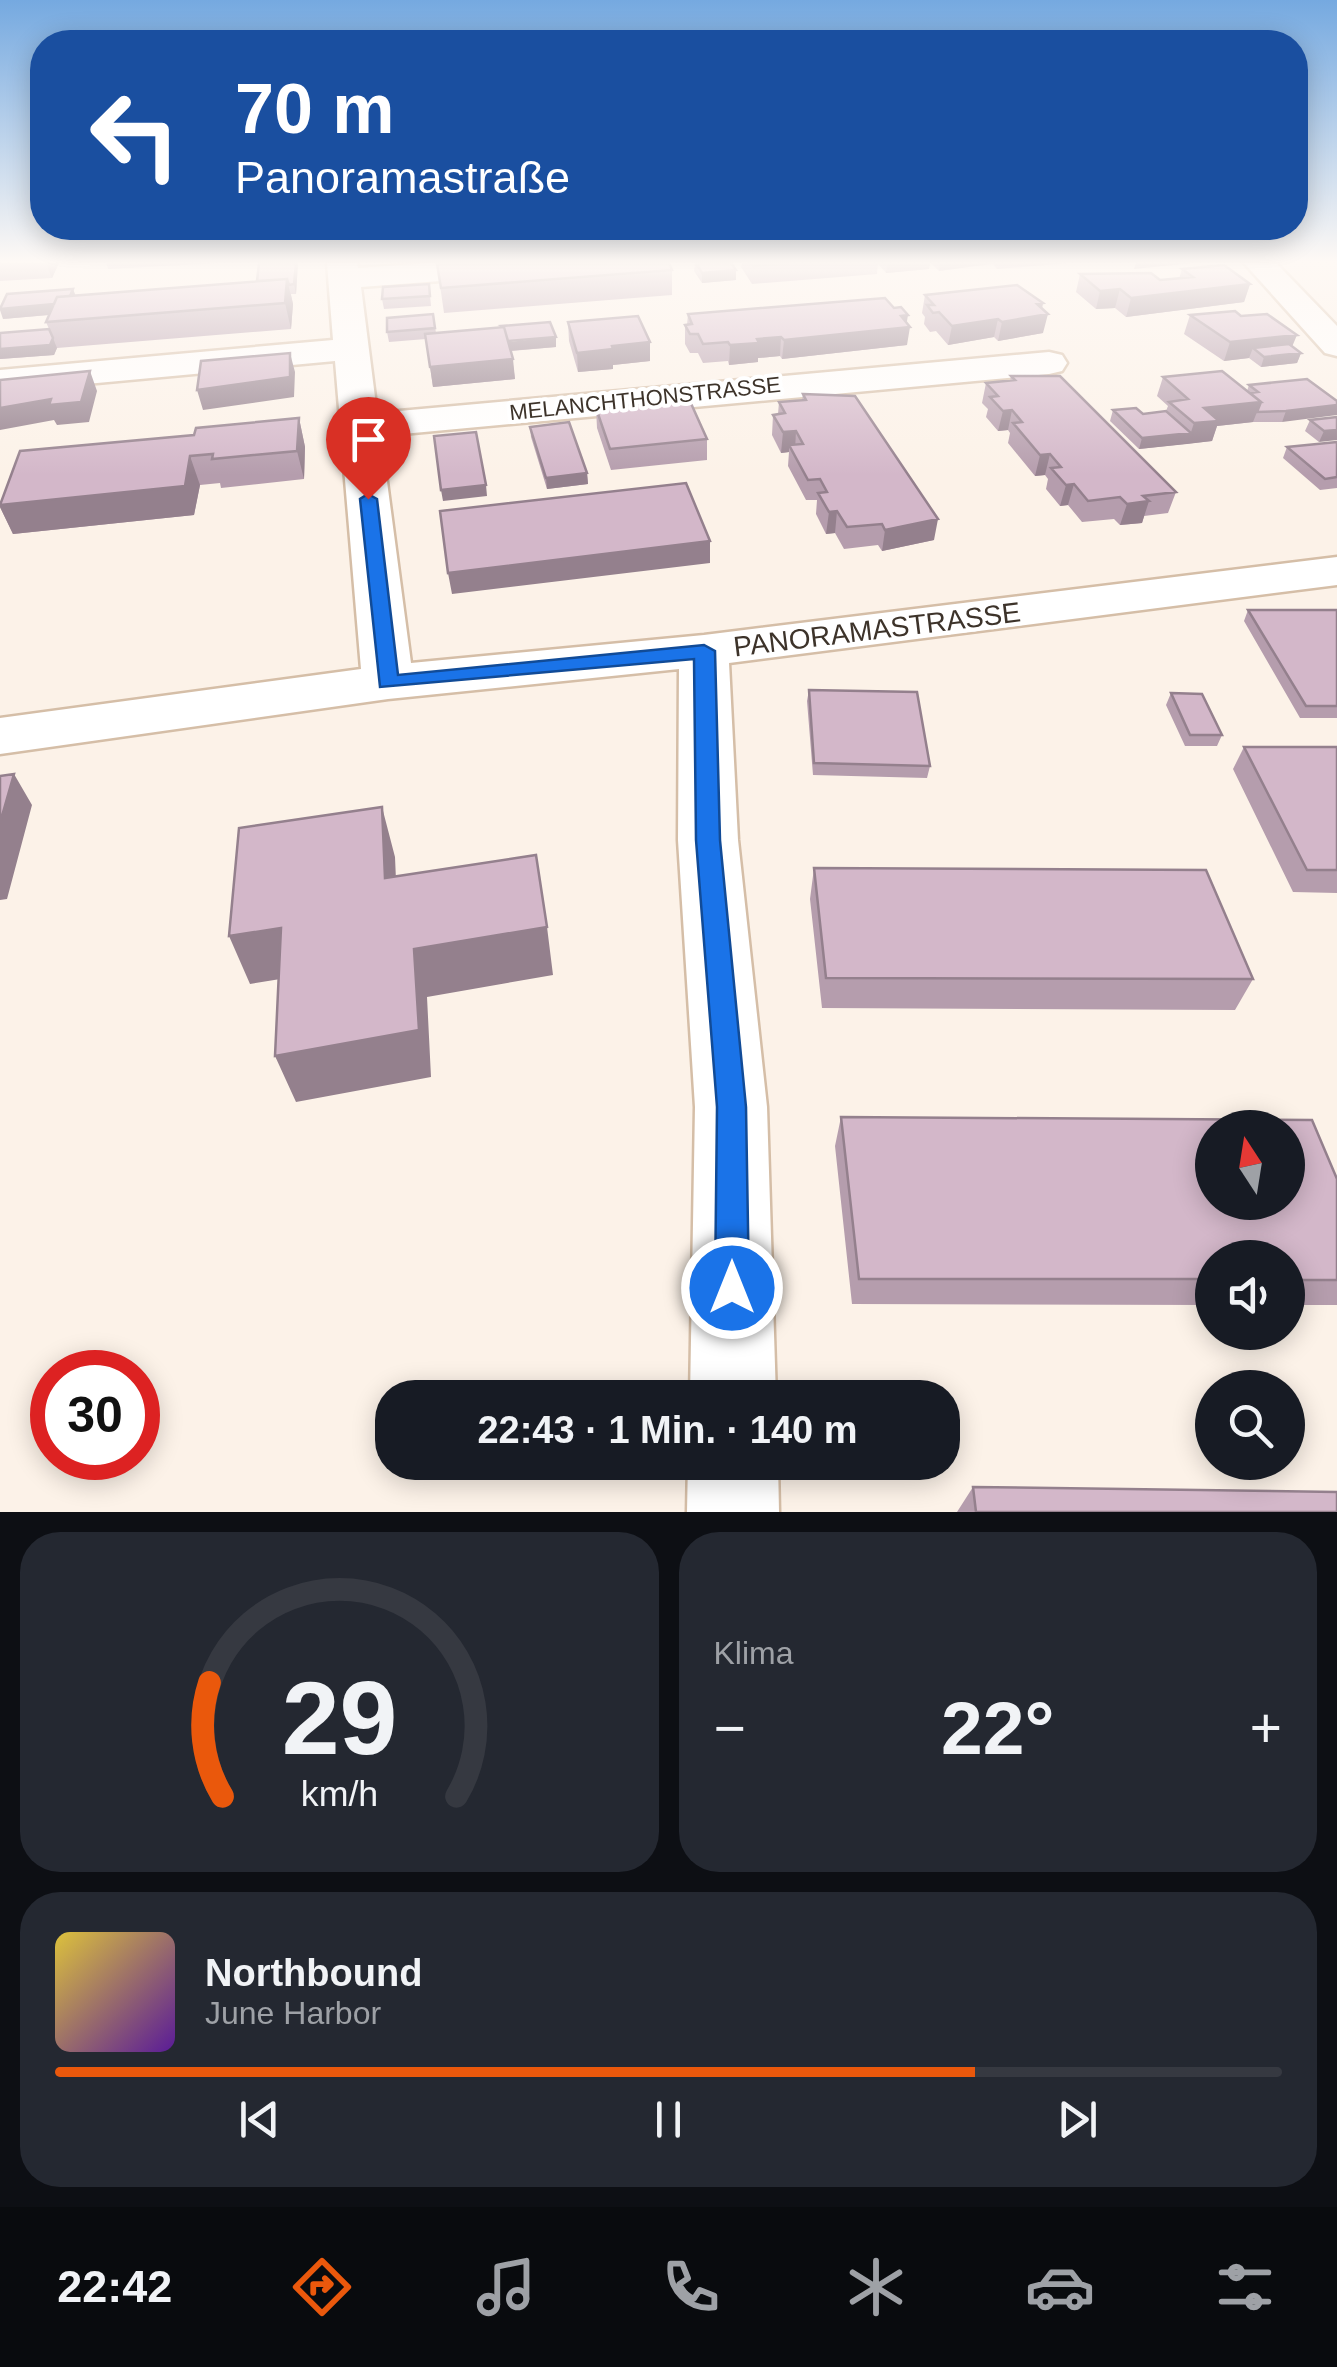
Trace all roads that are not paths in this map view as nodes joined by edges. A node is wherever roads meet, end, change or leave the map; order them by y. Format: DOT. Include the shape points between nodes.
graph roads {
  1 [pos="352,334"];
  2 [pos="354,349"];
  3 [pos="1049,363"];
  4 [pos="0,381"];
  5 [pos="360,426"];
  6 [pos="1337,571"];
  7 [pos="704,651"];
  8 [pos="388,682"];
  9 [pos="0,736"];
  10 [pos="733,1380"];
  11 [pos="733,1480"];
  12 [pos="733,1512"];
  1 -- 2 [label="street"];
  2 -- 4 [label="street"];
  2 -- 5 [label="street"];
  3 -- 5 [label="street, MELANCHTHONSTRASSE"];
  5 -- 8 [label="street"];
  6 -- 7 [label="street, PANORAMASTRASSE"];
  7 -- 8 [label="street, PANORAMASTRASSE"];
  7 -- 10 [label="street" via="708,840 732,1107"];
  8 -- 9 [label="street, PANORAMASTRASSE"];
  11 -- 12 [label="street"];
}
